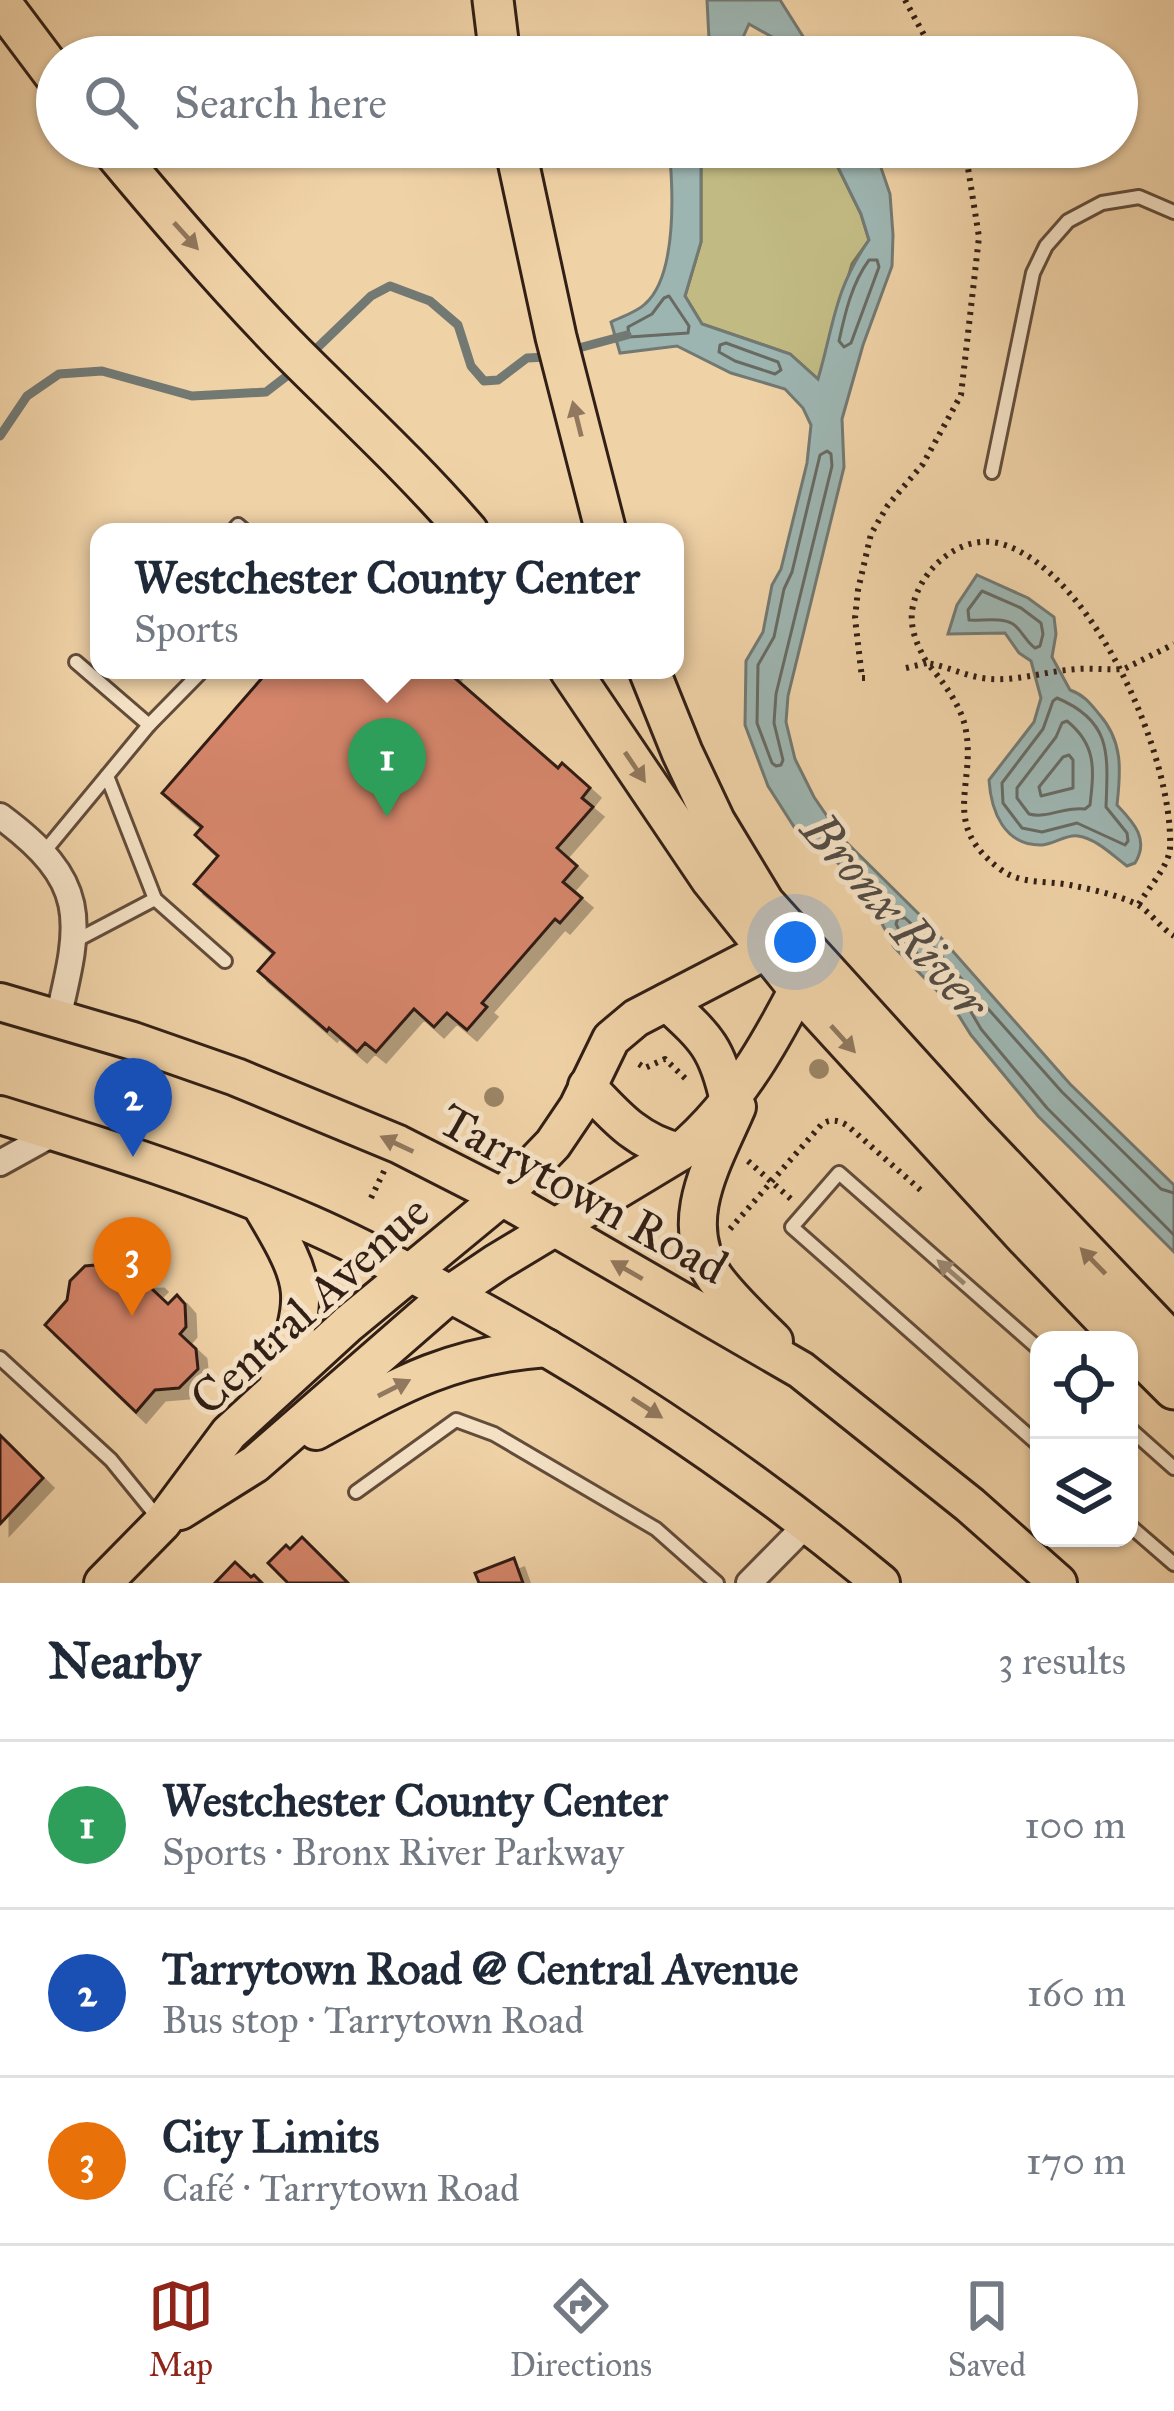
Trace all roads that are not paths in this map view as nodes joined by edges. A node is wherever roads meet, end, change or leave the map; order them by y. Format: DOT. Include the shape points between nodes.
graph roads {
  1 [pos="493,0"];
  2 [pos="0,2"];
  3 [pos="497,36"];
  4 [pos="36,50"];
  5 [pos="128,168"];
  6 [pos="520,168"];
  7 [pos="1174,212"];
  8 [pos="992,472"];
  9 [pos="460,523"];
  10 [pos="604,523"];
  11 [pos="76,662"];
  12 [pos="90,674"];
  13 [pos="96,679"];
  14 [pos="193,679"];
  15 [pos="576,679"];
  16 [pos="653,679"];
  17 [pos="149,725"];
  18 [pos="106,776"];
  19 [pos="0,816"];
  20 [pos="44,852"];
  21 [pos="155,899"];
  22 [pos="74,942"];
  23 [pos="792,958"];
  24 [pos="225,961"];
  25 [pos="0,1002"];
  26 [pos="667,1002"];
  27 [pos="58,1018"];
  28 [pos="587,1086"];
  29 [pos="726,1087"];
  30 [pos="0,1115"];
  31 [pos="58,1132"];
  32 [pos="680,1152"];
  33 [pos="0,1163"];
  34 [pos="502,1197"];
  35 [pos="261,1204"];
  36 [pos="554,1228"];
  37 [pos="410,1272"];
  38 [pos="450,1294"];
  39 [pos="1116,1331"];
  40 [pos="1030,1341"];
  41 [pos="1174,1345"];
  42 [pos="547,1348"];
  43 [pos="1138,1353"];
  44 [pos="0,1358"];
  45 [pos="801,1370"];
  46 [pos="278,1385"];
  47 [pos="1174,1389"];
  48 [pos="1138,1436"];
  49 [pos="1030,1437"];
  50 [pos="255,1464"];
  51 [pos="1174,1468"];
  52 [pos="356,1492"];
  53 [pos="162,1523"];
  54 [pos="808,1523"];
  55 [pos="1138,1533"];
  56 [pos="1174,1538"];
  57 [pos="1161,1553"];
  58 [pos="1174,1564"];
  59 [pos="103,1583"];
  60 [pos="717,1583"];
  61 [pos="749,1583"];
  62 [pos="880,1583"];
  63 [pos="1058,1583"];
  1 -- 3 [label="highway"];
  2 -- 4 [label="highway"];
  5 -- 9 [label="highway, one-way" via="291,351"];
  10 -- 6 [label="highway, one-way"];
  7 -- 8 [label="lane" via="1139,197 1102,203 1068,221 1046,246 1033,273"];
  11 -- 12 [label="lane"];
  13 -- 17 [label="lane"];
  14 -- 17 [label="lane"];
  15 -- 23 [label="highway, one-way" via="711,879"];
  16 -- 23 [label="highway" via="715,822"];
  17 -- 18 [label="lane"];
  18 -- 20 [label="lane"];
  18 -- 21 [label="lane"];
  19 -- 20 [label="street"];
  20 -- 22 [label="street" via="72,907"];
  21 -- 22 [label="lane"];
  21 -- 24 [label="lane"];
  22 -- 27 [label="street"];
  23 -- 26 [label="main road, Central Avenue"];
  23 -- 29 [label="main road, Central Avenue"];
  23 -- 39 [label="highway, one-way" via="1027,1238"];
  41 -- 23 [label="highway, one-way"];
  25 -- 27 [label="main road, Tarrytown Road"];
  26 -- 28 [label="main road, Central Avenue" via="611,1039"];
  26 -- 29 [label="main road" via="711,1045"];
  34 -- 27 [label="main road, Tarrytown Road, one-way" via="336,1116"];
  28 -- 32 [label="main road" via="642,1139"];
  28 -- 34 [label="main road, Central Avenue" via="554,1144"];
  29 -- 32 [label="main road, Central Avenue" via="710,1126"];
  29 -- 45 [label="main road" via="697,1210 699,1242 718,1283"];
  30 -- 31 [label="main road"];
  31 -- 33 [label="street"];
  31 -- 35 [label="main road"];
  32 -- 36 [label="main road, Central Avenue"];
  34 -- 36 [label="main road, Tarrytown Road"];
  34 -- 37 [label="main road, Central Avenue"];
  35 -- 37 [label="main road"];
  35 -- 46 [label="main road" via="290,1253 302,1295"];
  36 -- 38 [label="main road, Central Avenue"];
  45 -- 36 [label="main road, Tarrytown Road, one-way"];
  37 -- 38 [label="main road"];
  37 -- 46 [label="main road, Central Avenue"];
  38 -- 42 [label="main road"];
  38 -- 50 [label="main road, Central Avenue"];
  40 -- 49 [label="lane, one-way" via="839,1173 792,1227"];
  50 -- 42 [label="main road, one-way" via="442,1367"];
  42 -- 54 [label="main road, one-way"];
  43 -- 47 [label="highway"];
  44 -- 53 [label="lane" via="111,1460"];
  45 -- 63 [label="main road, Tarrytown Road"];
  46 -- 53 [label="main road, Central Avenue" via="229,1433"];
  48 -- 51 [label="lane"];
  50 -- 53 [label="main road, Central Avenue"];
  52 -- 60 [label="lane" via="456,1420 656,1529"];
  53 -- 59 [label="main road, Central Avenue"];
  54 -- 61 [label="street"];
  54 -- 62 [label="main road"];
  55 -- 57 [label="lane"];
  56 -- 57 [label="lane"];
  57 -- 58 [label="lane"];
}
